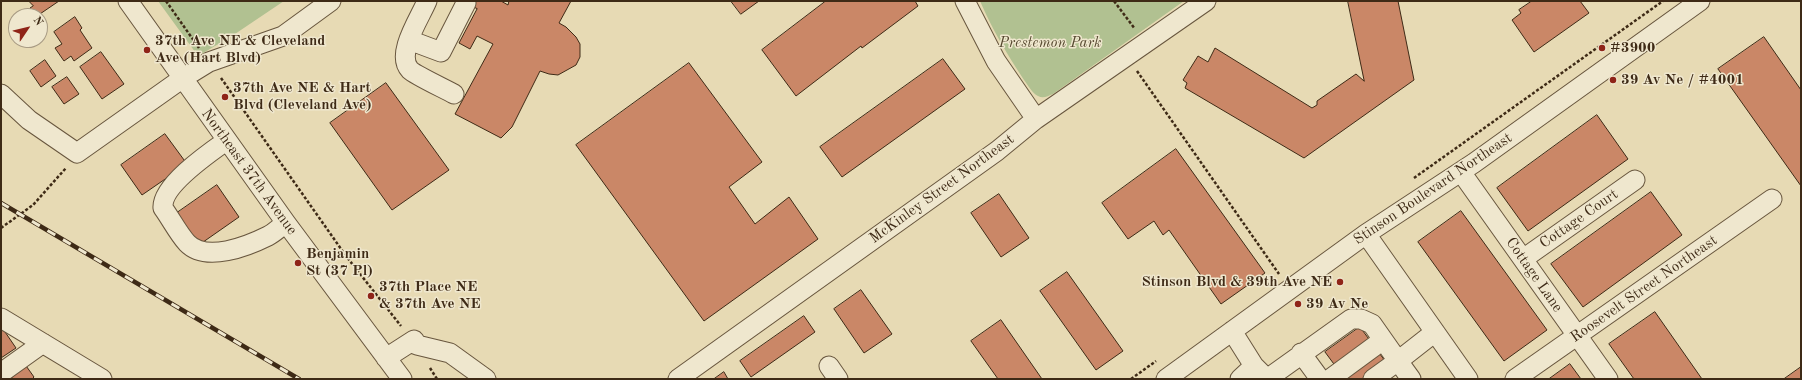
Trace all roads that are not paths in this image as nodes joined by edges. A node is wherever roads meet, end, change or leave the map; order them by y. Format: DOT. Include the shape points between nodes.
graph roads {
  1 [pos="128,1"];
  2 [pos="331,1"];
  3 [pos="427,1"];
  4 [pos="965,1"];
  5 [pos="1206,1"];
  6 [pos="1700,1"];
  7 [pos="466,3"];
  8 [pos="409,40"];
  9 [pos="183,78"];
  10 [pos="1,94"];
  11 [pos="454,94"];
  12 [pos="1036,119"];
  13 [pos="226,141"];
  14 [pos="1461,172"];
  15 [pos="1635,180"];
  16 [pos="1772,199"];
  17 [pos="286,223"];
  18 [pos="1366,234"];
  19 [pos="1523,259"];
  20 [pos="1,318"];
  21 [pos="1232,331"];
  22 [pos="1435,332"];
  23 [pos="1577,336"];
  24 [pos="1384,340"];
  25 [pos="43,343"];
  26 [pos="1301,353"];
  27 [pos="386,358"];
  28 [pos="1398,361"];
  29 [pos="1254,366"];
  30 [pos="1,373"];
  31 [pos="102,379"];
  32 [pos="402,379"];
  33 [pos="486,379"];
  34 [pos="678,379"];
  35 [pos="1166,379"];
  36 [pos="1240,379"];
  37 [pos="1320,379"];
  38 [pos="1330,379"];
  39 [pos="1372,379"];
  40 [pos="1411,379"];
  41 [pos="1468,379"];
  42 [pos="1515,379"];
  43 [pos="1608,379"];
  1 -- 9 [label="street, Northeast 37th Avenue"];
  2 -- 9 [label="street" via="283,36 209,62"];
  3 -- 8 [label="street"];
  4 -- 12 [label="street" via="996,61"];
  5 -- 12 [label="street, McKinley Street Northeast"];
  6 -- 14 [label="street, Stinson Boulevard Northeast"];
  7 -- 8 [label="street" via="441,52"];
  8 -- 11 [label="street" via="404,58 410,70"];
  9 -- 10 [label="street" via="72,160"];
  9 -- 13 [label="street, Northeast 37th Avenue"];
  12 -- 34 [label="street, McKinley Street Northeast" via="997,151"];
  13 -- 17 [label="street, Northeast 37th Avenue"];
  13 -- 17 [label="street" via="207,154 170,187 162,201 163,208 187,244 212,253 226,251 269,236"];
  14 -- 18 [label="street, Stinson Boulevard Northeast"];
  14 -- 19 [label="street, Cottage Lane"];
  15 -- 19 [label="street, Cottage Court"];
  16 -- 23 [label="street, Roosevelt Street Northeast"];
  17 -- 27 [label="street, Northeast 37th Avenue"];
  18 -- 21 [label="street, Stinson Boulevard Northeast"];
  18 -- 22 [label="street"];
  19 -- 23 [label="street, Cottage Lane"];
  20 -- 25 [label="street"];
  21 -- 29 [label="street"];
  21 -- 35 [label="street, Stinson Boulevard Northeast"];
  22 -- 28 [label="street"];
  22 -- 41 [label="street"];
  23 -- 42 [label="street, Roosevelt Street Northeast"];
  23 -- 43 [label="street, Cottage Lane"];
  24 -- 26 [label="street" via="1372,324 1361,319 1351,319"];
  24 -- 28 [label="street"];
  24 -- 38 [label="street"];
  25 -- 30 [label="street"];
  25 -- 31 [label="street"];
  26 -- 29 [label="street" via="1267,379"];
  26 -- 37 [label="street"];
  27 -- 32 [label="street, Northeast 37th Avenue"];
  27 -- 33 [label="street" via="414,340 417,345 450,353"];
  28 -- 39 [label="street"];
  28 -- 40 [label="street"];
  29 -- 36 [label="street"];
}
